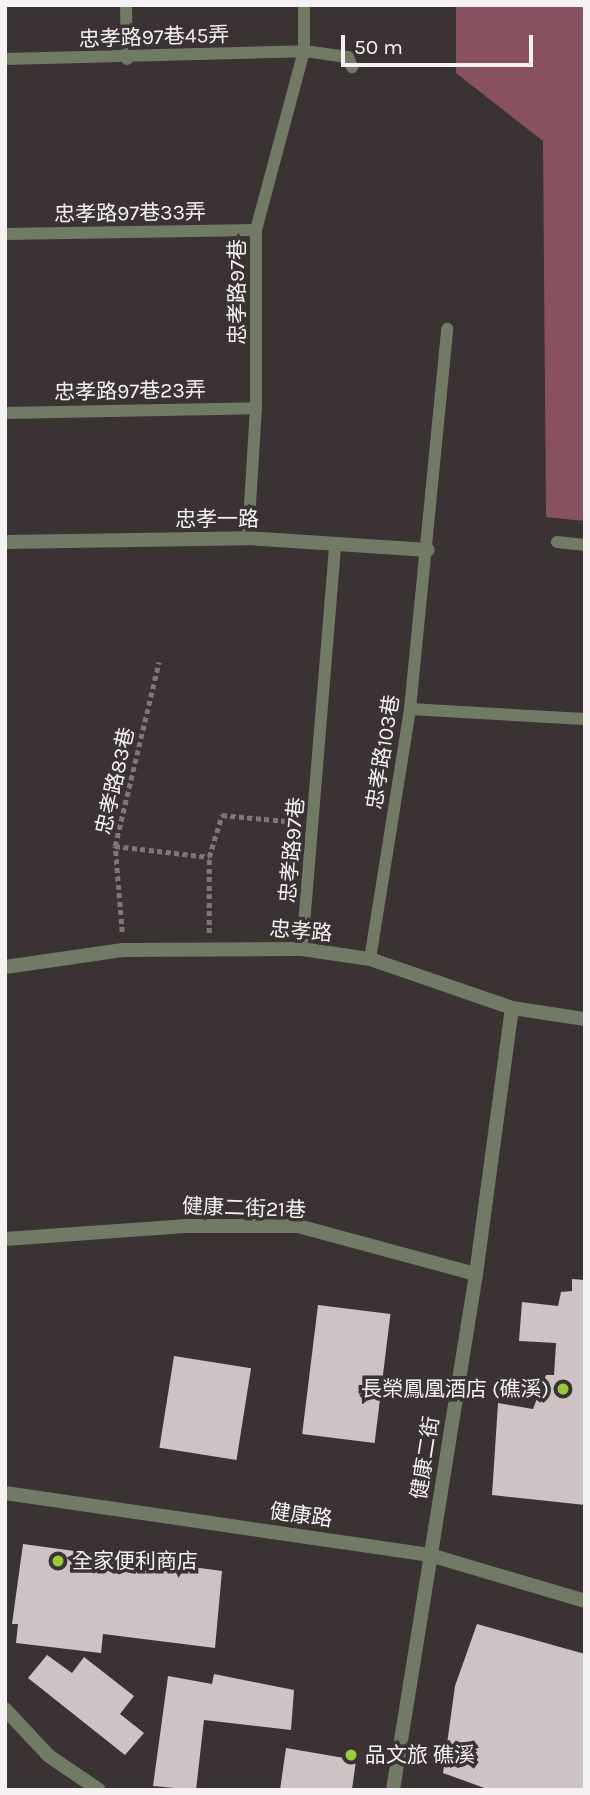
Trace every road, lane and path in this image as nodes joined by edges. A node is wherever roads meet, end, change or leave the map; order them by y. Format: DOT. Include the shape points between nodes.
graph roads {
  1 [pos="126,5"];
  2 [pos="303,5"];
  3 [pos="304,51"];
  4 [pos="5,59"];
  5 [pos="127,59"];
  6 [pos="352,66"];
  7 [pos="256,230"];
  8 [pos="5,234"];
  9 [pos="447,329"];
  10 [pos="256,408"];
  11 [pos="5,413"];
  12 [pos="248,538"];
  13 [pos="5,542"];
  14 [pos="556,542"];
  15 [pos="335,544"];
  16 [pos="585,545"];
  17 [pos="428,550"];
  18 [pos="159,662"];
  19 [pos="410,709"];
  20 [pos="585,719"];
  21 [pos="314,824"];
  22 [pos="115,846"];
  23 [pos="209,858"];
  24 [pos="209,947"];
  25 [pos="123,950"];
  26 [pos="302,950"];
  27 [pos="369,959"];
  28 [pos="5,967"];
  29 [pos="512,1008"];
  30 [pos="585,1019"];
  31 [pos="5,1239"];
  32 [pos="476,1274"];
  33 [pos="5,1493"];
  34 [pos="430,1555"];
  35 [pos="585,1601"];
  36 [pos="5,1709"];
  37 [pos="99,1790"];
  38 [pos="393,1790"];
  1 -- 5 [label="lane"];
  2 -- 3 [label="lane, 忠孝路97巷"];
  3 -- 5 [label="lane, 忠孝路97巷45弄"];
  3 -- 6 [label="lane, 忠孝路97巷45弄" via="348,57"];
  3 -- 7 [label="lane, 忠孝路97巷"];
  4 -- 5 [label="lane, 忠孝路97巷45弄"];
  7 -- 8 [label="lane, 忠孝路97巷33弄"];
  7 -- 10 [label="lane, 忠孝路97巷"];
  9 -- 17 [label="lane, 忠孝路103巷"];
  10 -- 11 [label="lane, 忠孝路97巷23弄"];
  10 -- 12 [label="lane, 忠孝路97巷"];
  12 -- 13 [label="street, 忠孝一路"];
  12 -- 15 [label="street, 忠孝一路"];
  14 -- 16 [label="lane"];
  15 -- 17 [label="street, 忠孝一路"];
  15 -- 21 [label="lane, 忠孝路97巷"];
  17 -- 19 [label="lane, 忠孝路103巷"];
  18 -- 22 [label="path, 忠孝路83巷"];
  19 -- 20 [label="lane"];
  19 -- 27 [label="lane, 忠孝路103巷"];
  21 -- 23 [label="path" via="222,814"];
  21 -- 26 [label="lane, 忠孝路97巷"];
  22 -- 23 [label="path"];
  22 -- 25 [label="path, 忠孝路83巷"];
  23 -- 24 [label="path"];
  24 -- 25 [label="street, 忠孝路"];
  24 -- 26 [label="street, 忠孝路"];
  25 -- 28 [label="street, 忠孝路"];
  26 -- 27 [label="street, 忠孝路"];
  27 -- 29 [label="street, 忠孝路"];
  29 -- 30 [label="street, 忠孝路"];
  29 -- 32 [label="street, 健康二街"];
  31 -- 32 [label="street, 健康二街21巷" via="185,1226 298,1226"];
  32 -- 34 [label="street, 健康二街"];
  33 -- 34 [label="street, 健康路"];
  34 -- 35 [label="street, 健康路"];
  34 -- 38 [label="street, 健康二街"];
  36 -- 37 [label="street" via="49,1756"];
}
